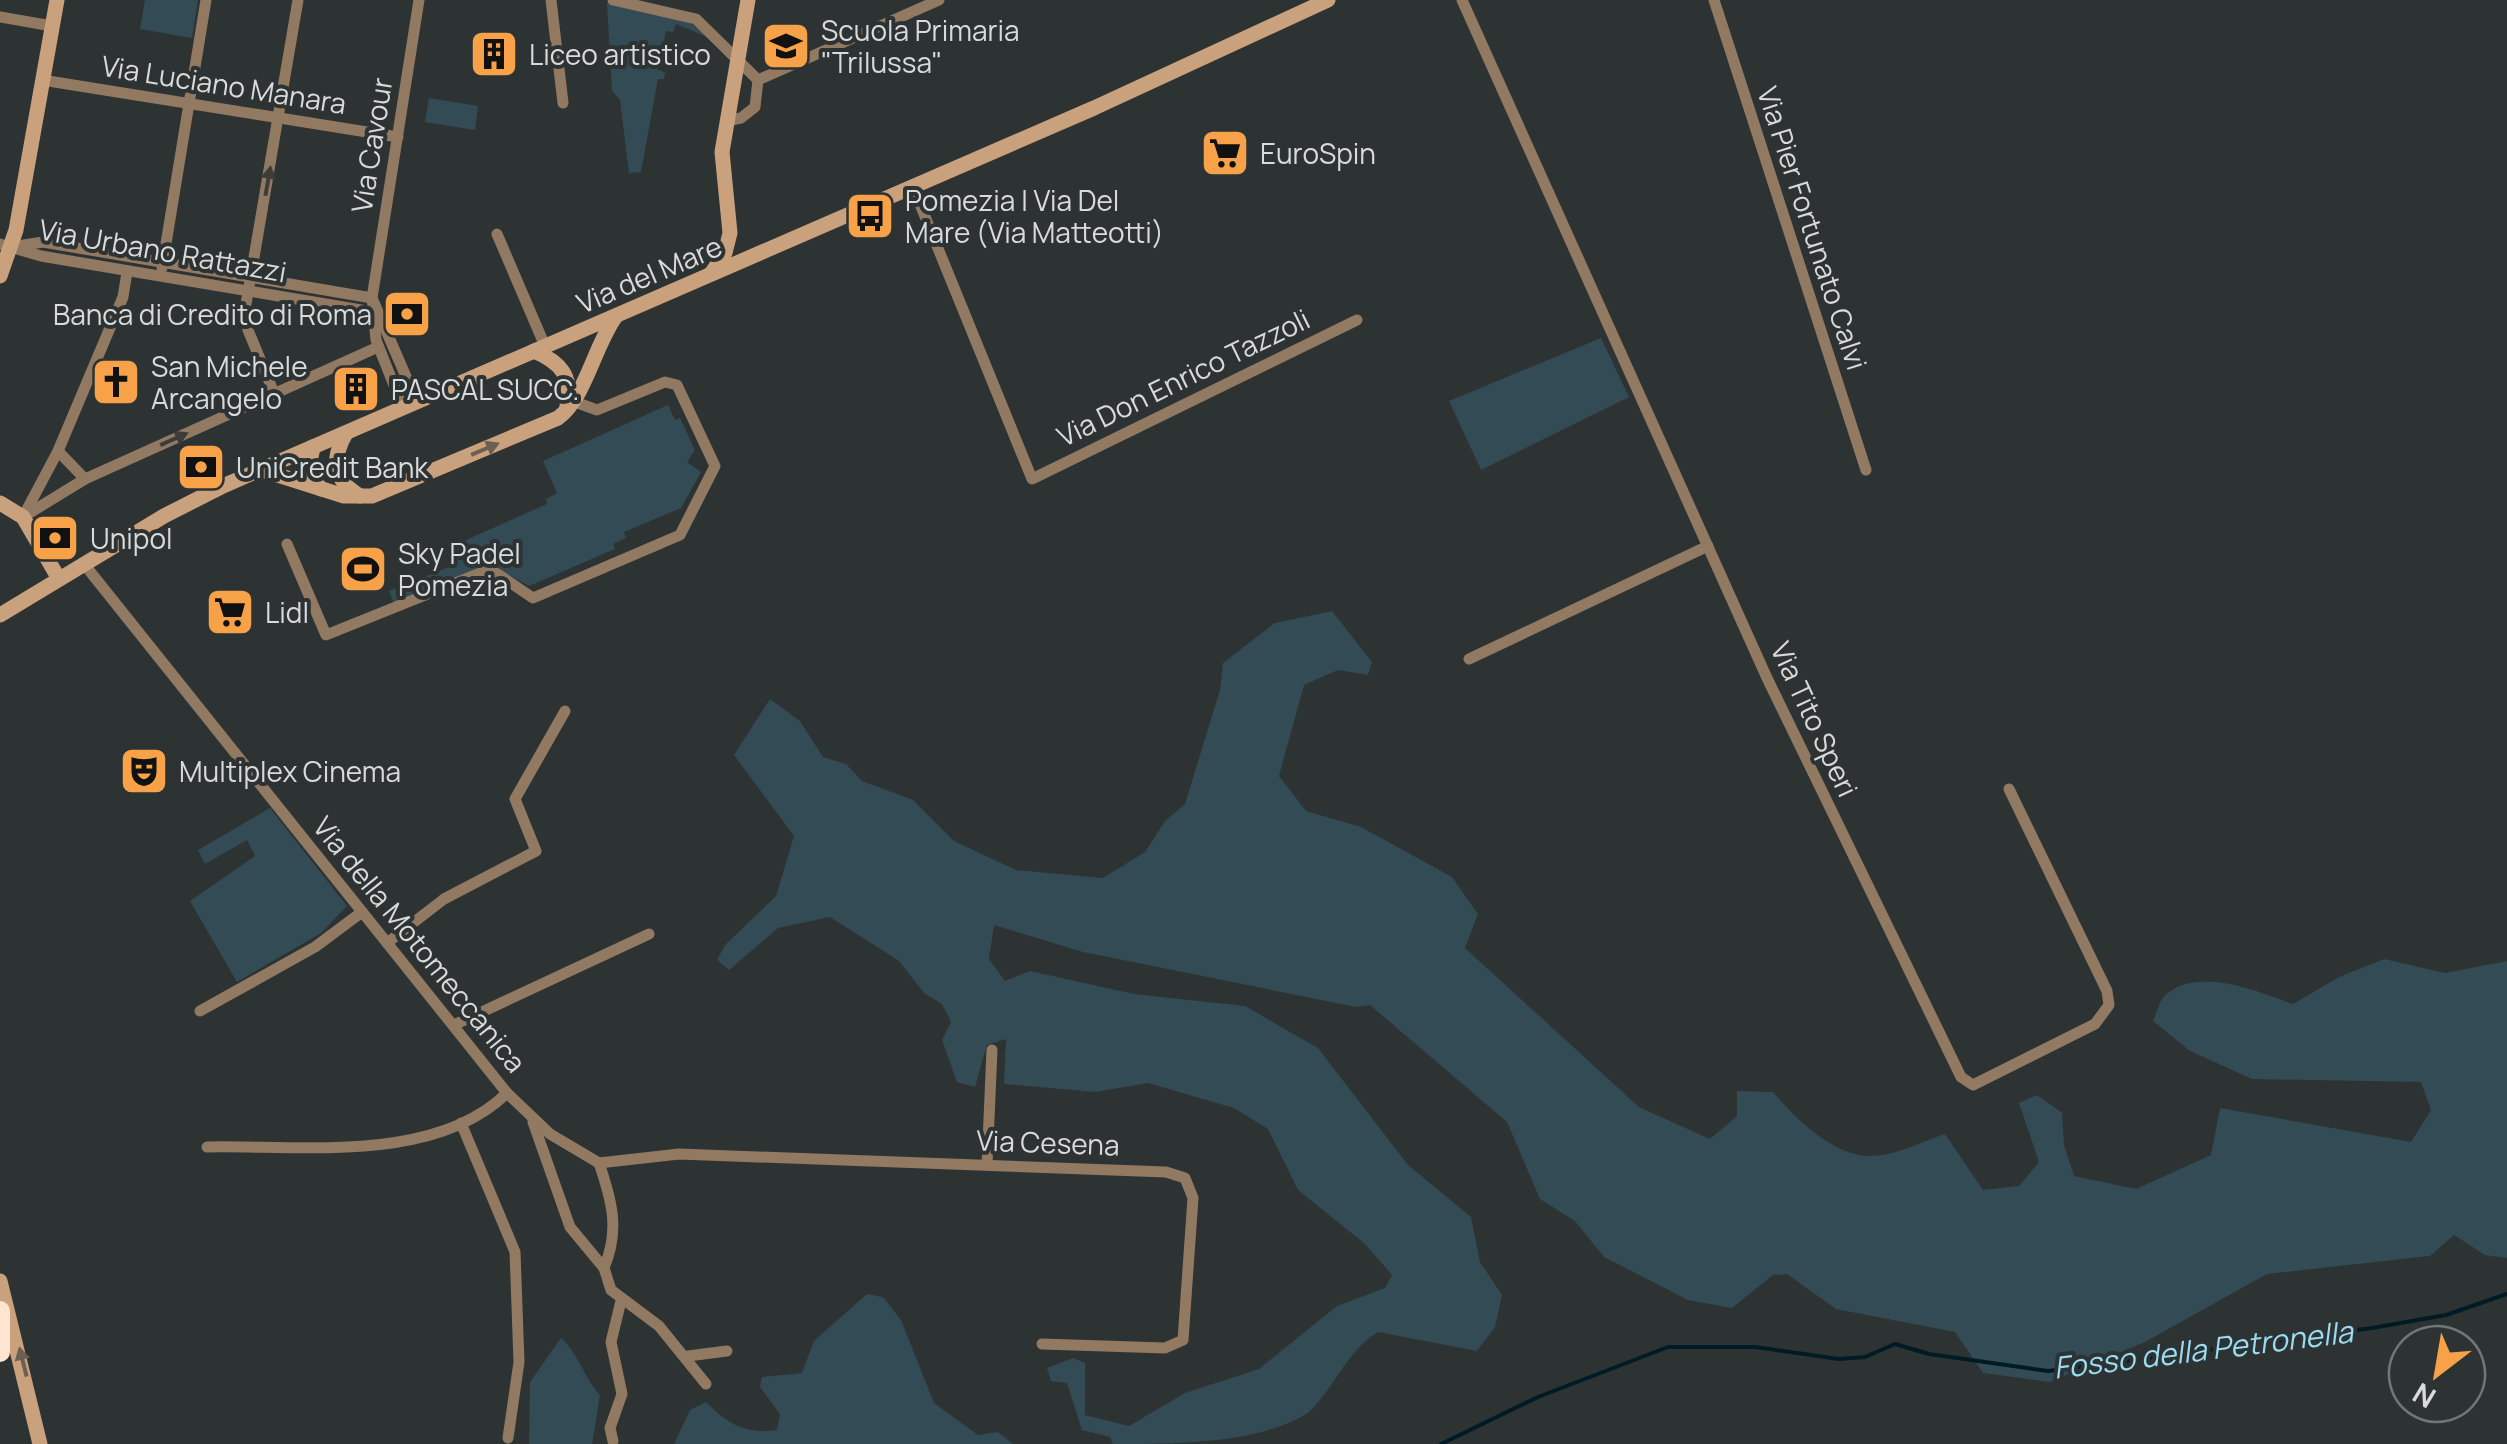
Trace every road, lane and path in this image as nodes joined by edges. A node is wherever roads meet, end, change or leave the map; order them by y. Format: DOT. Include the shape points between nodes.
graph roads {
  1 [pos="57,0"];
  2 [pos="206,0"];
  3 [pos="298,0"];
  4 [pos="420,0"];
  5 [pos="551,0"];
  6 [pos="613,0"];
  7 [pos="748,0"];
  8 [pos="938,0"];
  9 [pos="1328,0"];
  10 [pos="1462,0"];
  11 [pos="1714,0"];
  12 [pos="0,17"];
  13 [pos="52,26"];
  14 [pos="737,59"];
  15 [pos="42,80"];
  16 [pos="758,80"];
  17 [pos="563,103"];
  18 [pos="189,104"];
  19 [pos="278,118"];
  20 [pos="726,121"];
  21 [pos="398,137"];
  22 [pos="913,187"];
  23 [pos="730,233"];
  24 [pos="497,234"];
  25 [pos="5,245"];
  26 [pos="763,252"];
  27 [pos="162,262"];
  28 [pos="127,272"];
  29 [pos="711,274"];
  30 [pos="0,276"];
  31 [pos="160,277"];
  32 [pos="251,277"];
  33 [pos="249,292"];
  34 [pos="372,305"];
  35 [pos="617,315"];
  36 [pos="1356,320"];
  37 [pos="593,326"];
  38 [pos="568,336"];
  39 [pos="378,346"];
  40 [pos="540,349"];
  41 [pos="594,350"];
  42 [pos="274,393"];
  43 [pos="410,405"];
  44 [pos="569,408"];
  45 [pos="346,433"];
  46 [pos="313,447"];
  47 [pos="58,451"];
  48 [pos="262,470"];
  49 [pos="1866,470"];
  50 [pos="85,479"];
  51 [pos="321,488"];
  52 [pos="362,498"];
  53 [pos="0,503"];
  54 [pos="23,518"];
  55 [pos="286,544"];
  56 [pos="1708,546"];
  57 [pos="84,564"];
  58 [pos="59,579"];
  59 [pos="0,615"];
  60 [pos="1469,659"];
  61 [pos="565,711"];
  62 [pos="2010,788"];
  63 [pos="362,912"];
  64 [pos="648,934"];
  65 [pos="387,943"];
  66 [pos="200,1011"];
  67 [pos="454,1025"];
  68 [pos="992,1050"];
  69 [pos="507,1094"];
  70 [pos="532,1118"];
  71 [pos="461,1123"];
  72 [pos="207,1147"];
  73 [pos="599,1163"];
  74 [pos="987,1165"];
  75 [pos="604,1268"];
  76 [pos="0,1281"];
  77 [pos="620,1301"];
  78 [pos="0,1311"];
  79 [pos="1042,1344"];
  80 [pos="728,1351"];
  81 [pos="0,1352"];
  82 [pos="688,1356"];
  83 [pos="706,1384"];
  84 [pos="508,1438"];
  85 [pos="613,1441"];
  86 [pos="40,1444"];
  1 -- 13 [label="main road"];
  2 -- 18 [label="street"];
  3 -- 19 [label="street"];
  4 -- 21 [label="street, Via Cavour"];
  5 -- 17 [label="street"];
  6 -- 14 [label="street" via="690,16"];
  7 -- 14 [label="main road"];
  8 -- 16 [label="street"];
  9 -- 22 [label="main road, Via del Mare"];
  10 -- 56 [label="street, Via Tito Speri"];
  11 -- 49 [label="street, Via Pier Fortunato Calvi"];
  12 -- 13 [label="street"];
  13 -- 15 [label="main road"];
  14 -- 16 [label="street"];
  14 -- 20 [label="main road"];
  15 -- 18 [label="street, Via Luciano Manara"];
  15 -- 25 [label="main road"];
  16 -- 20 [label="street" via="752,111"];
  18 -- 19 [label="street, Via Luciano Manara"];
  18 -- 27 [label="street"];
  19 -- 21 [label="street, Via Luciano Manara"];
  32 -- 19 [label="street, one-way"];
  20 -- 23 [label="main road" via="722,172"];
  21 -- 34 [label="street, Via Cavour"];
  22 -- 26 [label="main road, Via del Mare"];
  22 -- 36 [label="street, Via Don Enrico Tazzoli" via="1032,478"];
  23 -- 26 [label="main road" via="740,246"];
  23 -- 29 [label="main road"];
  24 -- 40 [label="street"];
  25 -- 27 [label="street, Via Urbano Rattazzi" via="42,242"];
  25 -- 28 [label="street, Via Urbano Rattazzi"];
  25 -- 30 [label="main road"];
  26 -- 29 [label="main road, Via del Mare"];
  27 -- 31 [label="street"];
  27 -- 32 [label="street, Via Urbano Rattazzi"];
  28 -- 31 [label="street, Via Urbano Rattazzi"];
  28 -- 47 [label="street" via="123,297"];
  29 -- 35 [label="main road, Via del Mare"];
  31 -- 33 [label="street, Via Urbano Rattazzi"];
  32 -- 33 [label="street"];
  32 -- 34 [label="street, Via Urbano Rattazzi"];
  33 -- 34 [label="street, Via Urbano Rattazzi"];
  33 -- 42 [label="street" via="245,318"];
  34 -- 39 [label="street, Via Cavour"];
  34 -- 43 [label="street"];
  35 -- 37 [label="main road, Via del Mare"];
  35 -- 41 [label="main road"];
  37 -- 38 [label="main road, Via del Mare"];
  37 -- 41 [label="main road"];
  38 -- 40 [label="main road, Via del Mare"];
  38 -- 41 [label="main road"];
  39 -- 42 [label="street"];
  39 -- 43 [label="street, Via Cavour"];
  40 -- 43 [label="main road, Via del Mare"];
  40 -- 44 [label="main road" via="563,369"];
  41 -- 44 [label="main road"];
  50 -- 42 [label="street, one-way"];
  43 -- 45 [label="main road, Via del Mare"];
  52 -- 44 [label="main road, one-way"];
  44 -- 55 [label="street" via="597,410 665,382 676,385 715,466 680,535 533,598 490,569 326,635"];
  45 -- 46 [label="main road, Via del Mare"];
  45 -- 52 [label="main road" via="336,467 345,486"];
  46 -- 48 [label="main road, Via del Mare"];
  46 -- 51 [label="main road" via="308,470"];
  47 -- 50 [label="street"];
  47 -- 54 [label="street"];
  48 -- 51 [label="main road"];
  48 -- 57 [label="main road, Via del Mare" via="164,516"];
  50 -- 54 [label="street"];
  51 -- 52 [label="main road"];
  53 -- 54 [label="main road"];
  54 -- 58 [label="main road"];
  56 -- 60 [label="street"];
  56 -- 62 [label="street, Via Tito Speri" via="1961,1078 1973,1085 2095,1024 2109,1005"];
  57 -- 58 [label="main road, Via del Mare"];
  57 -- 63 [label="street, Via della Motomeccanica"];
  58 -- 59 [label="main road, Via del Mare"];
  61 -- 65 [label="street" via="516,797 536,852 444,898"];
  63 -- 65 [label="street, Via della Motomeccanica"];
  63 -- 66 [label="street" via="315,947"];
  64 -- 67 [label="street"];
  65 -- 67 [label="street, Via della Motomeccanica"];
  67 -- 69 [label="street, Via della Motomeccanica"];
  68 -- 74 [label="street"];
  69 -- 70 [label="street, Via della Motomeccanica"];
  69 -- 71 [label="street"];
  70 -- 73 [label="street, Via della Motomeccanica"];
  70 -- 75 [label="street, Via della Motomeccanica" via="570,1227"];
  71 -- 72 [label="street" via="410,1143"];
  71 -- 84 [label="street" via="514,1252 519,1362"];
  73 -- 74 [label="street, Via Cesena" via="679,1154"];
  73 -- 75 [label="street" via="614,1220"];
  74 -- 79 [label="street, Via Cesena" via="1166,1172 1190,1185 1187,1328 1180,1343"];
  75 -- 77 [label="street, Via della Motomeccanica"];
  86 -- 76 [label="main road, one-way"];
  77 -- 82 [label="street, Via della Motomeccanica" via="649,1317"];
  77 -- 85 [label="street" via="611,1338 622,1394 610,1428"];
  78 -- 81 [label="highway"];
  80 -- 82 [label="street"];
  82 -- 83 [label="street, Via della Motomeccanica"];
}
